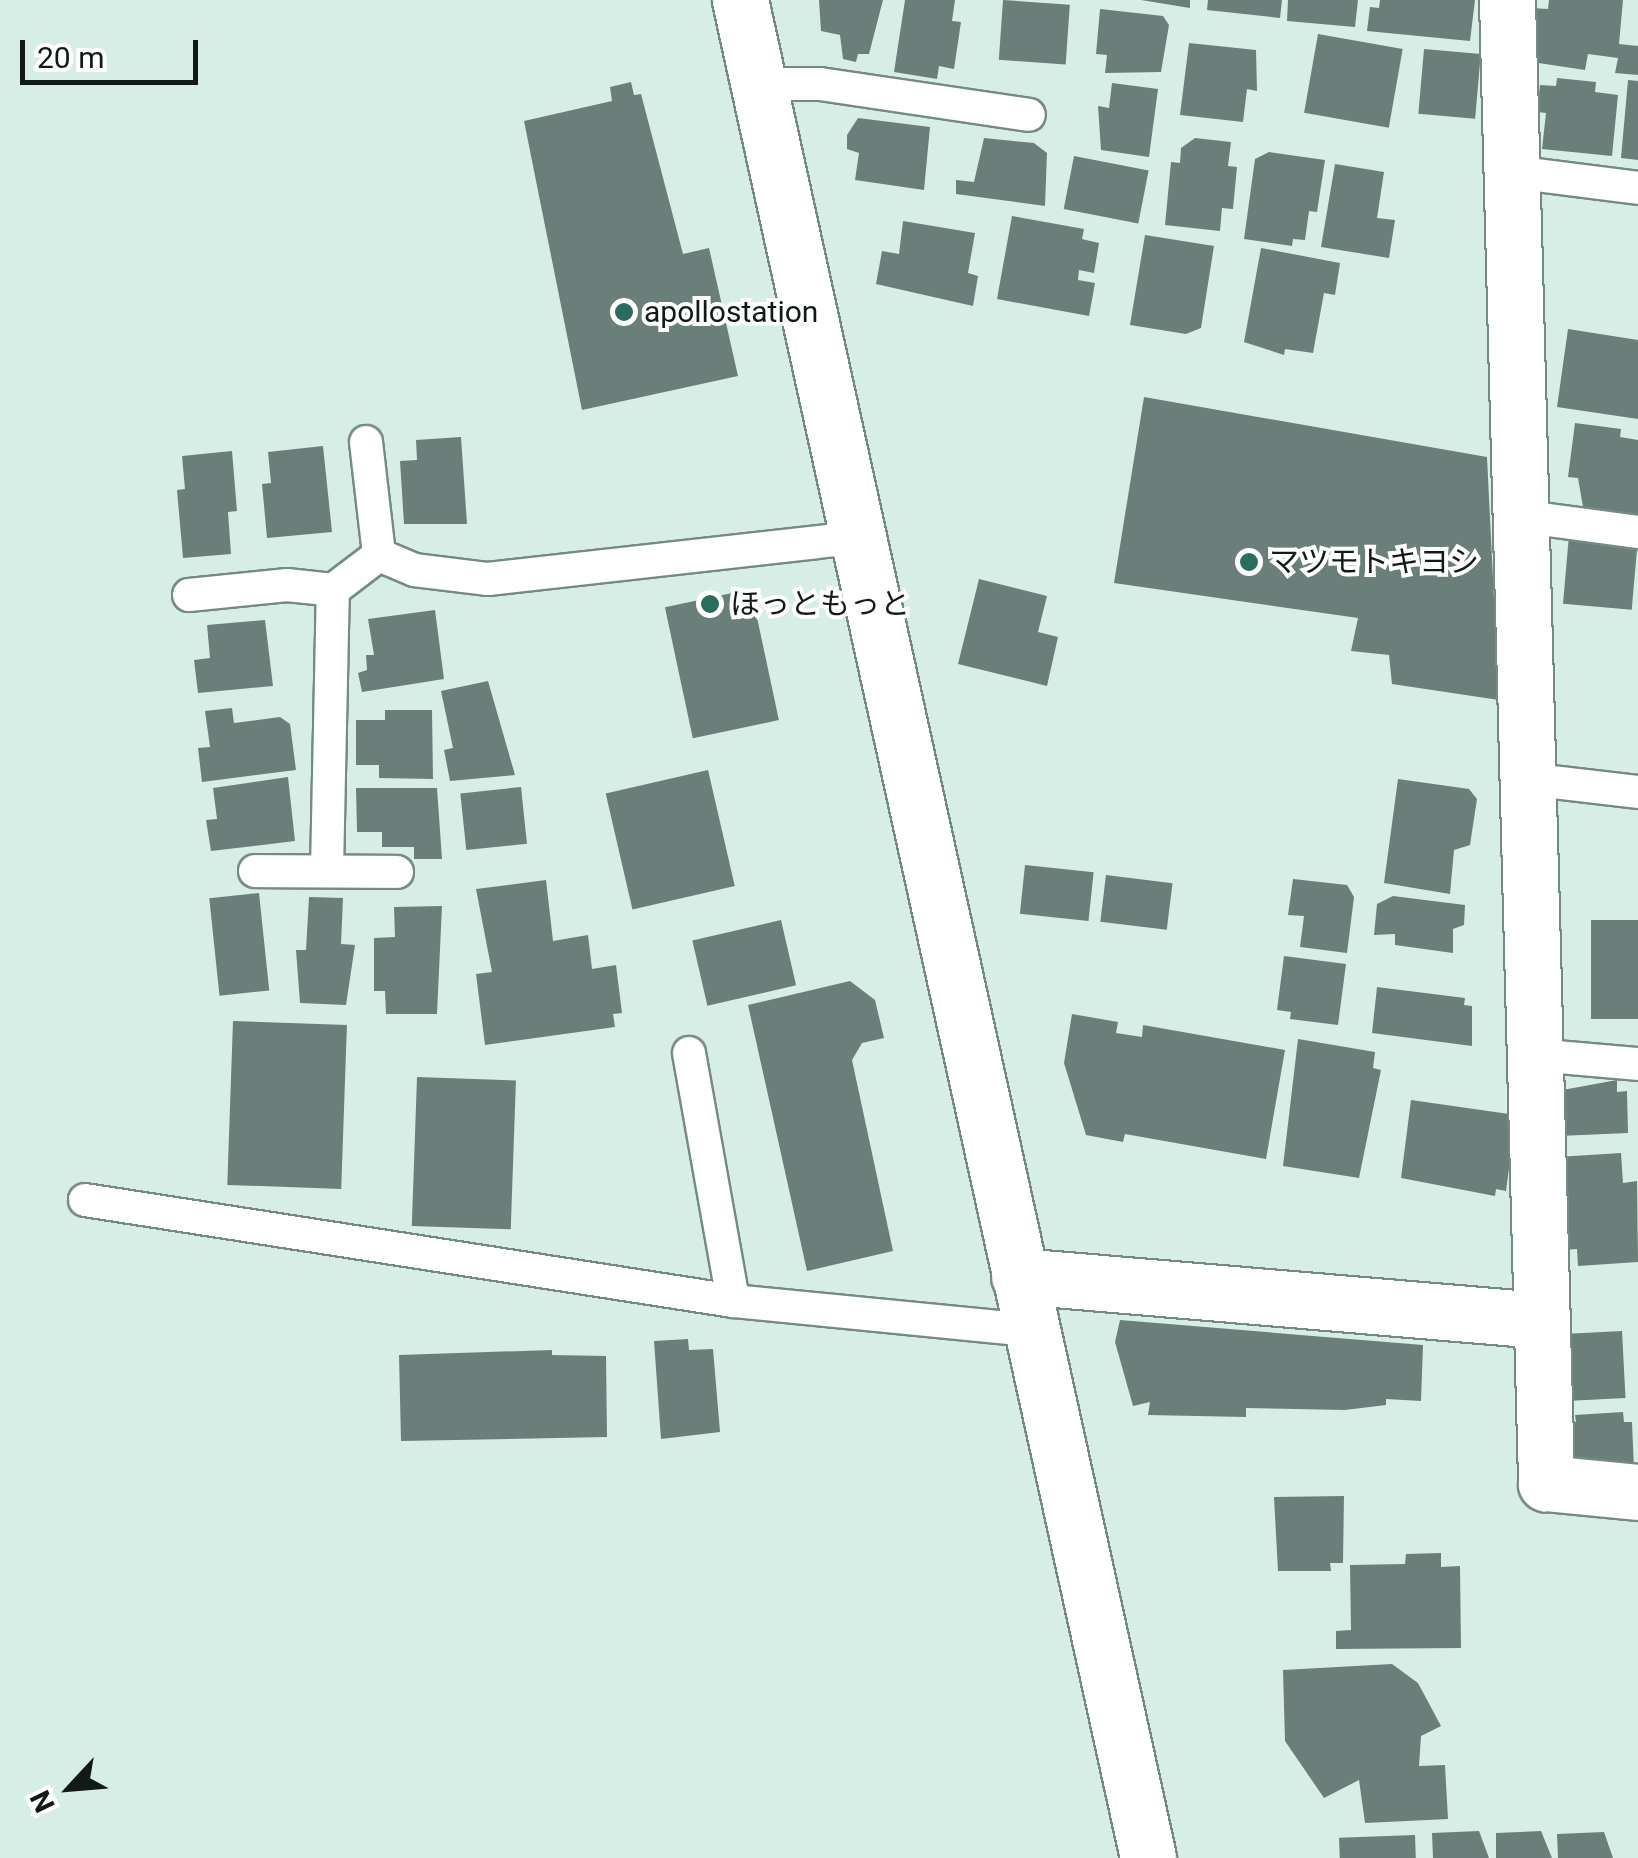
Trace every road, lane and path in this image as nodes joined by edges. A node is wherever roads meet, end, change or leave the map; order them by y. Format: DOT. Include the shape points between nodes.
graph roads {
  1 [pos="740,0"];
  2 [pos="1507,0"];
  3 [pos="759,84"];
  4 [pos="1029,115"];
  5 [pos="1512,172"];
  6 [pos="1638,188"];
  7 [pos="366,442"];
  8 [pos="1519,516"];
  9 [pos="1638,532"];
  10 [pos="856,538"];
  11 [pos="379,556"];
  12 [pos="333,590"];
  13 [pos="189,596"];
  14 [pos="1527,779"];
  15 [pos="1638,792"];
  16 [pos="327,870"];
  17 [pos="256,871"];
  18 [pos="397,872"];
  19 [pos="689,1053"];
  20 [pos="1535,1055"];
  21 [pos="1638,1064"];
  22 [pos="85,1200"];
  23 [pos="1019,1276"];
  24 [pos="732,1301"];
  25 [pos="1540,1320"];
  26 [pos="1032,1330"];
  27 [pos="1638,1492"];
  28 [pos="1148,1858"];
  1 -- 3 [label="street"];
  2 -- 5 [label="street"];
  3 -- 4 [label="lane" via="820,84"];
  3 -- 10 [label="street"];
  5 -- 6 [label="lane"];
  5 -- 8 [label="street"];
  7 -- 11 [label="lane"];
  8 -- 9 [label="lane"];
  8 -- 14 [label="street"];
  10 -- 11 [label="lane" via="488,579 414,570"];
  10 -- 23 [label="street"];
  11 -- 12 [label="lane"];
  12 -- 13 [label="lane" via="287,585"];
  12 -- 16 [label="lane"];
  14 -- 15 [label="lane"];
  14 -- 20 [label="street"];
  16 -- 17 [label="lane"];
  16 -- 18 [label="lane"];
  19 -- 24 [label="lane"];
  20 -- 21 [label="lane"];
  20 -- 25 [label="street"];
  22 -- 24 [label="lane"];
  23 -- 25 [label="street"];
  23 -- 26 [label="street"];
  24 -- 26 [label="lane"];
  25 -- 27 [label="street" via="1546,1483"];
  26 -- 28 [label="street"];
}
